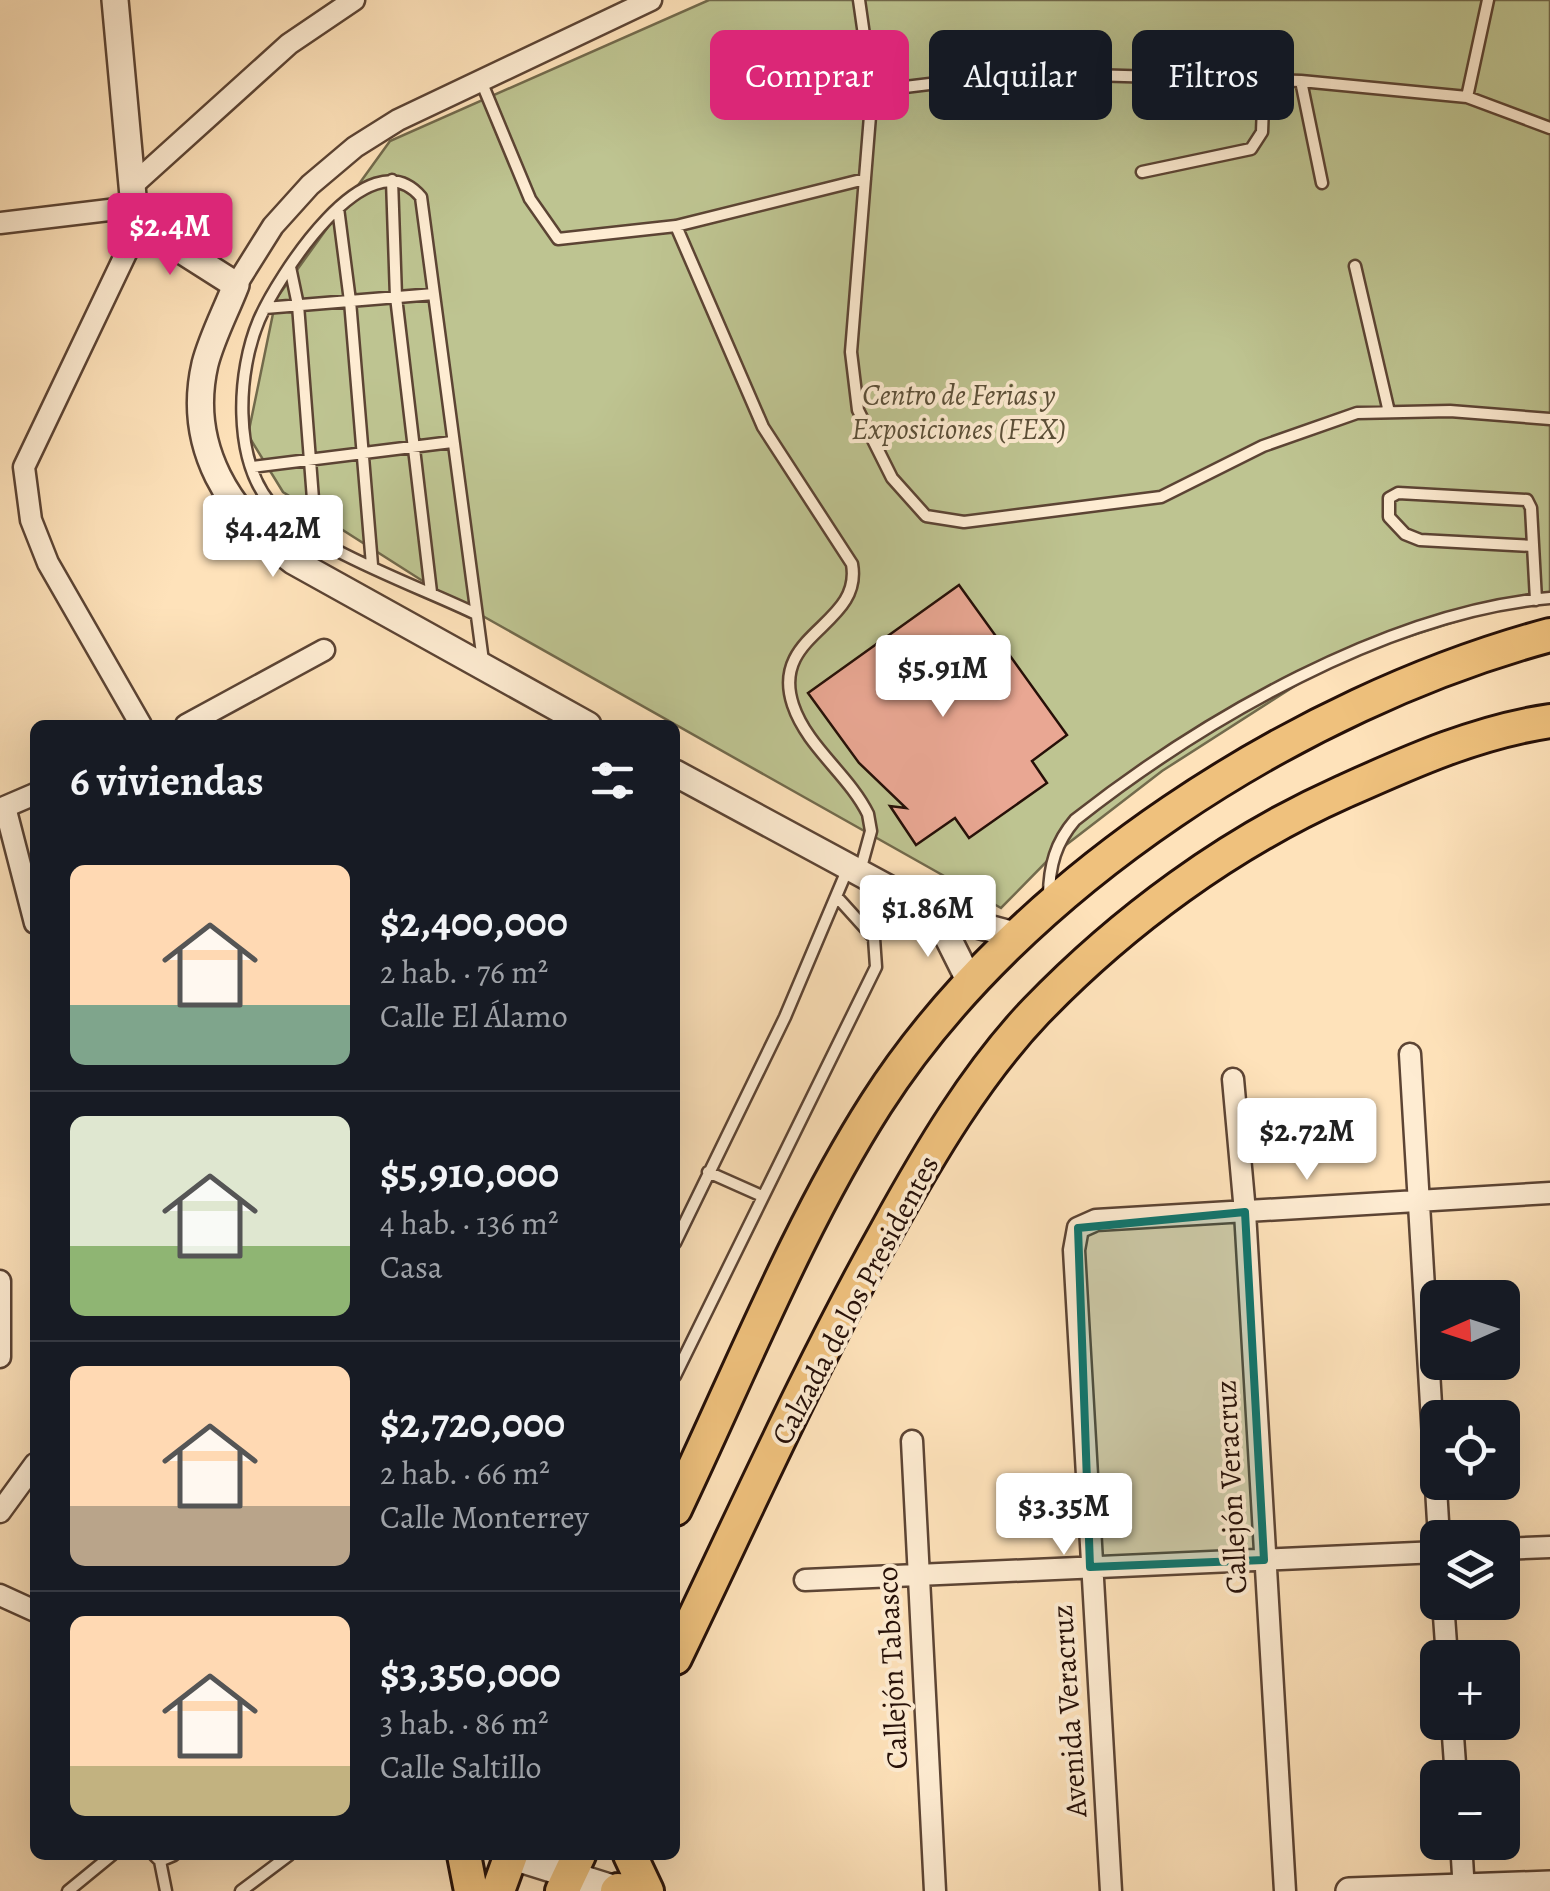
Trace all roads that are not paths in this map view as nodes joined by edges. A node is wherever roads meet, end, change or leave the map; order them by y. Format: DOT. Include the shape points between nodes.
graph roads {
  1 [pos="115,0"];
  2 [pos="354,0"];
  3 [pos="652,0"];
  4 [pos="859,0"];
  5 [pos="1488,0"];
  6 [pos="863,30"];
  7 [pos="1132,77"];
  8 [pos="481,81"];
  9 [pos="1294,81"];
  10 [pos="1301,81"];
  11 [pos="909,87"];
  12 [pos="1467,97"];
  13 [pos="870,120"];
  14 [pos="1262,120"];
  15 [pos="1550,128"];
  16 [pos="1142,172"];
  17 [pos="865,179"];
  18 [pos="392,180"];
  19 [pos="1322,183"];
  20 [pos="136,205"];
  21 [pos="338,208"];
  22 [pos="0,223"];
  23 [pos="676,226"];
  24 [pos="1356,266"];
  25 [pos="290,267"];
  26 [pos="236,285"];
  27 [pos="434,294"];
  28 [pos="396,297"];
  29 [pos="350,301"];
  30 [pos="298,305"];
  31 [pos="266,308"];
  32 [pos="1388,412"];
  33 [pos="1550,419"];
  34 [pos="452,442"];
  35 [pos="412,448"];
  36 [pos="361,454"];
  37 [pos="309,460"];
  38 [pos="252,467"];
  39 [pos="316,538"];
  40 [pos="1533,546"];
  41 [pos="372,564"];
  42 [pos="431,592"];
  43 [pos="1550,598"];
  44 [pos="1536,600"];
  45 [pos="476,614"];
  46 [pos="1550,635"];
  47 [pos="324,650"];
  48 [pos="484,667"];
  49 [pos="137,720"];
  50 [pos="195,720"];
  51 [pos="579,720"];
  52 [pos="1550,721"];
  53 [pos="680,776"];
  54 [pos="30,796"];
  55 [pos="3,808"];
  56 [pos="854,870"];
  57 [pos="837,897"];
  58 [pos="30,905"];
  59 [pos="1050,910"];
  60 [pos="936,914"];
  61 [pos="1018,936"];
  62 [pos="970,982"];
  63 [pos="1410,1054"];
  64 [pos="1233,1079"];
  65 [pos="708,1172"];
  66 [pos="1550,1193"];
  67 [pos="762,1196"];
  68 [pos="1419,1202"];
  69 [pos="1246,1212"];
  70 [pos="680,1232"];
  71 [pos="0,1281"];
  72 [pos="0,1357"];
  73 [pos="680,1366"];
  74 [pos="912,1441"];
  75 [pos="30,1471"];
  76 [pos="680,1498"];
  77 [pos="0,1512"];
  78 [pos="1438,1520"];
  79 [pos="1550,1547"];
  80 [pos="1520,1548"];
  81 [pos="1420,1553"];
  82 [pos="1264,1560"];
  83 [pos="1090,1567"];
  84 [pos="917,1575"];
  85 [pos="805,1580"];
  86 [pos="0,1595"];
  87 [pos="30,1609"];
  88 [pos="680,1648"];
  89 [pos="106,1860"];
  90 [pos="158,1860"];
  91 [pos="282,1860"];
  92 [pos="465,1860"];
  93 [pos="508,1860"];
  94 [pos="526,1860"];
  95 [pos="632,1860"];
  96 [pos="1462,1860"];
  97 [pos="570,1874"];
  98 [pos="1550,1884"];
  99 [pos="1464,1889"];
  100 [pos="68,1891"];
  101 [pos="166,1891"];
  102 [pos="241,1891"];
  103 [pos="471,1891"];
  104 [pos="498,1891"];
  105 [pos="619,1891"];
  106 [pos="647,1891"];
  107 [pos="935,1891"];
  108 [pos="1111,1891"];
  109 [pos="1285,1891"];
  110 [pos="1349,1891"];
  1 -- 20 [label="street"];
  2 -- 20 [label="street" via="289,44"];
  3 -- 8 [label="street"];
  4 -- 6 [label="lane"];
  5 -- 12 [label="lane"];
  7 -- 11 [label="lane" via="1020,74"];
  8 -- 23 [label="lane" via="552,235 566,240"];
  8 -- 26 [label="street" via="355,146 273,226"];
  9 -- 10 [label="lane"];
  10 -- 12 [label="lane"];
  10 -- 19 [label="lane"];
  12 -- 15 [label="lane"];
  13 -- 17 [label="lane"];
  14 -- 16 [label="lane" via="1251,149"];
  17 -- 23 [label="lane"];
  17 -- 32 [label="lane" via="851,352 858,410 892,478 926,516 964,522 1160,496 1296,433 1357,413"];
  18 -- 21 [label="lane" via="356,192"];
  18 -- 27 [label="lane" via="422,196"];
  18 -- 28 [label="lane"];
  20 -- 22 [label="street"];
  20 -- 26 [label="street"];
  20 -- 49 [label="street" via="24,467 31,520 48,563"];
  21 -- 25 [label="lane"];
  21 -- 29 [label="lane"];
  23 -- 56 [label="lane" via="763,426 852,564 846,603 795,652 790,673 791,701 801,722 868,814 870,831"];
  24 -- 32 [label="lane"];
  25 -- 30 [label="lane"];
  25 -- 31 [label="lane"];
  26 -- 48 [label="street" via="206,362 200,404 225,494 255,533 293,561"];
  27 -- 28 [label="lane"];
  27 -- 34 [label="lane"];
  28 -- 29 [label="lane"];
  28 -- 35 [label="lane"];
  29 -- 30 [label="lane"];
  29 -- 36 [label="lane"];
  30 -- 31 [label="lane"];
  30 -- 37 [label="lane"];
  31 -- 38 [label="lane" via="246,376 243,420"];
  32 -- 33 [label="lane"];
  34 -- 35 [label="lane"];
  34 -- 45 [label="lane"];
  35 -- 36 [label="lane"];
  35 -- 42 [label="lane"];
  36 -- 37 [label="lane"];
  36 -- 41 [label="lane"];
  37 -- 38 [label="lane"];
  37 -- 39 [label="lane"];
  38 -- 39 [label="lane" via="272,505"];
  39 -- 41 [label="lane"];
  40 -- 40 [label="lane" via="1420,540 1389,517 1388,498 1521,497 1531,508"];
  40 -- 44 [label="lane"];
  41 -- 42 [label="lane"];
  42 -- 45 [label="lane"];
  43 -- 44 [label="lane"];
  44 -- 59 [label="lane" via="1420,623 1232,713 1075,820 1052,864"];
  45 -- 48 [label="lane"];
  46 -- 59 [label="highway" via="1398,688 1256,758 1172,812"];
  47 -- 50 [label="street"];
  48 -- 51 [label="street"];
  52 -- 88 [label="highway, Calzada de los Presidentes" via="1437,749 1229,850 1034,1012 923,1166 857,1284"];
  53 -- 56 [label="street"];
  54 -- 55 [label="street"];
  55 -- 58 [label="street"];
  56 -- 57 [label="lane"];
  56 -- 60 [label="street"];
  57 -- 65 [label="lane"];
  57 -- 67 [label="lane" via="874,938 876,968"];
  59 -- 61 [label="highway"];
  60 -- 61 [label="street"];
  60 -- 62 [label="street"];
  61 -- 62 [label="highway"];
  62 -- 76 [label="highway" via="875,1105"];
  63 -- 68 [label="street"];
  64 -- 69 [label="street, Callejón Veracruz"];
  65 -- 67 [label="lane"];
  65 -- 70 [label="lane"];
  66 -- 68 [label="street"];
  67 -- 73 [label="lane"];
  68 -- 69 [label="street"];
  68 -- 78 [label="street"];
  69 -- 82 [label="street, Callejón Veracruz"];
  69 -- 83 [label="street, Avenida Veracruz" via="1096,1220 1078,1228"];
  71 -- 72 [label="street"];
  74 -- 84 [label="street, Callejón Tabasco"];
  75 -- 77 [label="street"];
  79 -- 80 [label="street"];
  81 -- 82 [label="street"];
  82 -- 83 [label="street"];
  82 -- 109 [label="street, Callejón Veracruz"];
  83 -- 84 [label="street"];
  83 -- 108 [label="street, Avenida Veracruz"];
  84 -- 85 [label="street"];
  84 -- 107 [label="street, Callejón Tabasco"];
  86 -- 87 [label="street"];
  89 -- 100 [label="lane"];
  90 -- 101 [label="lane"];
  91 -- 102 [label="lane"];
  92 -- 103 [label="highway"];
  93 -- 104 [label="highway"];
  94 -- 97 [label="street"];
  95 -- 106 [label="highway"];
  96 -- 99 [label="street"];
  97 -- 105 [label="street"];
  98 -- 99 [label="street"];
  99 -- 110 [label="street"];
}
